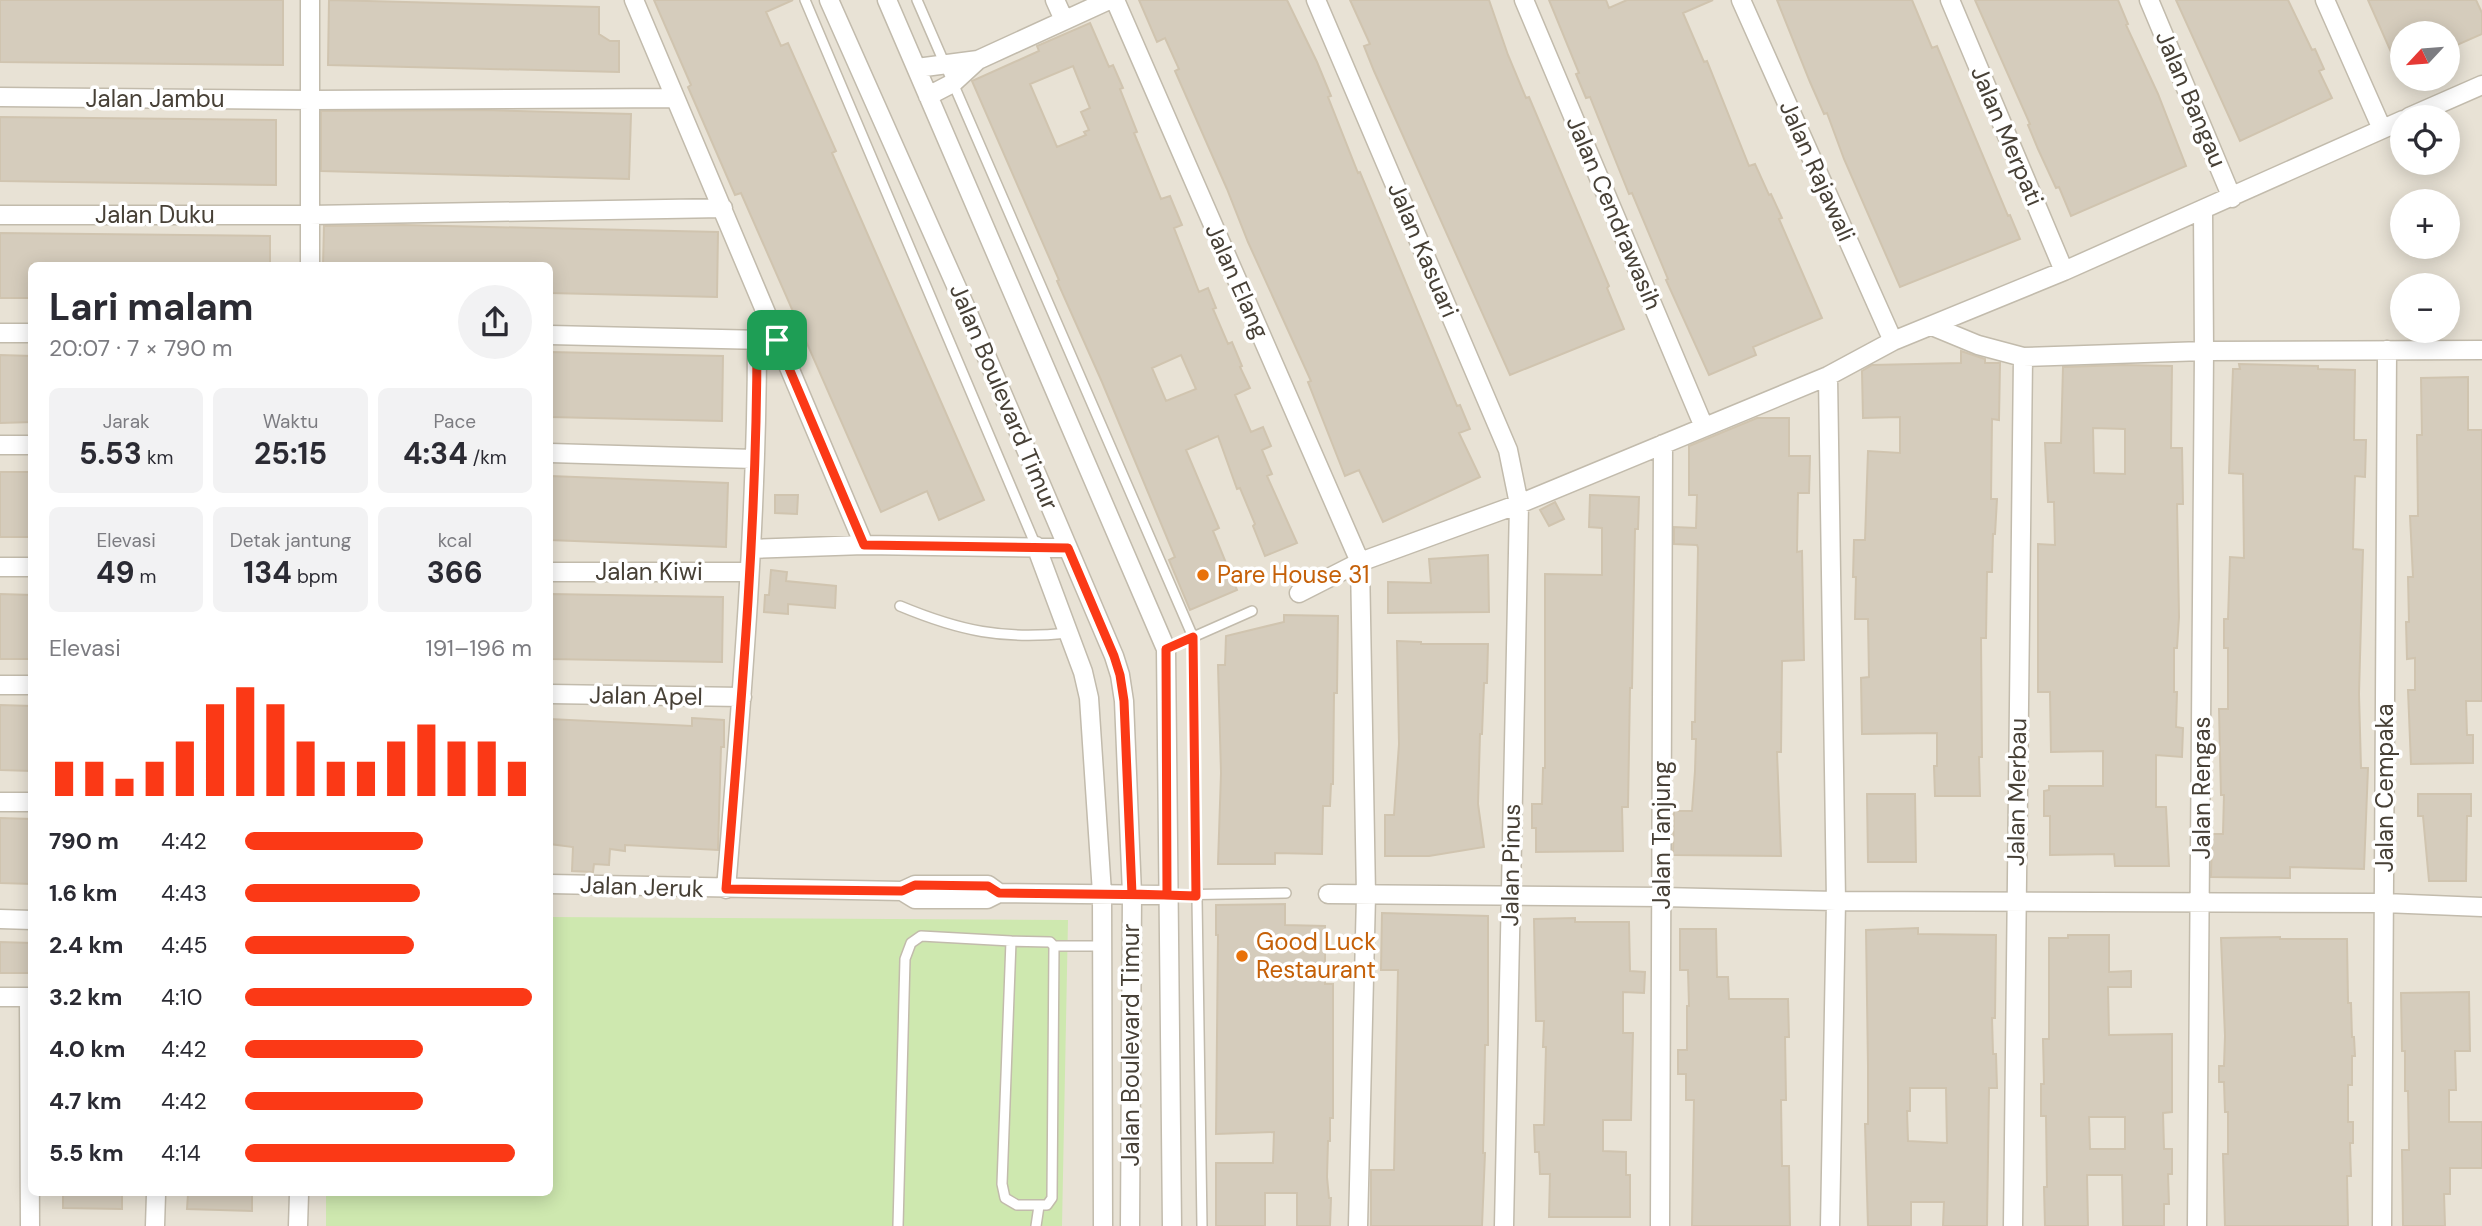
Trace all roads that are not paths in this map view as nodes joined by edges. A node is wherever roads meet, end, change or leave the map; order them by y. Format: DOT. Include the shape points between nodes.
graph roads {
  1 [pos="310,0"];
  2 [pos="634,0"];
  3 [pos="804,0"];
  4 [pos="830,0"];
  5 [pos="887,0"];
  6 [pos="917,0"];
  7 [pos="1055,0"];
  8 [pos="1108,0"];
  9 [pos="1115,0"];
  10 [pos="1316,0"];
  11 [pos="1524,0"];
  12 [pos="1741,0"];
  13 [pos="1950,0"];
  14 [pos="2149,0"];
  15 [pos="2326,0"];
  16 [pos="1064,20"];
  17 [pos="978,60"];
  18 [pos="944,64"];
  19 [pos="917,68"];
  20 [pos="953,83"];
  21 [pos="2482,85"];
  22 [pos="928,96"];
  23 [pos="0,97"];
  24 [pos="676,98"];
  25 [pos="311,100"];
  26 [pos="2436,105"];
  27 [pos="2390,126"];
  28 [pos="2382,129"];
  29 [pos="2232,198"];
  30 [pos="723,208"];
  31 [pos="2203,210"];
  32 [pos="0,215"];
  33 [pos="310,215"];
  34 [pos="310,262"];
  35 [pos="2064,271"];
  36 [pos="1932,326"];
  37 [pos="0,333"];
  38 [pos="28,333"];
  39 [pos="553,335"];
  40 [pos="757,340"];
  41 [pos="777,340"];
  42 [pos="1893,341"];
  43 [pos="2482,350"];
  44 [pos="2204,351"];
  45 [pos="2387,351"];
  46 [pos="2023,357"];
  47 [pos="1828,376"];
  48 [pos="1703,427"];
  49 [pos="1662,444"];
  50 [pos="0,445"];
  51 [pos="28,445"];
  52 [pos="553,453"];
  53 [pos="754,459"];
  54 [pos="1519,504"];
  55 [pos="864,545"];
  56 [pos="1036,546"];
  57 [pos="1068,548"];
  58 [pos="751,549"];
  59 [pos="1360,562"];
  60 [pos="0,567"];
  61 [pos="28,567"];
  62 [pos="553,572"];
  63 [pos="749,572"];
  64 [pos="1299,593"];
  65 [pos="900,606"];
  66 [pos="1252,611"];
  67 [pos="1068,633"];
  68 [pos="1193,637"];
  69 [pos="1166,649"];
  70 [pos="0,685"];
  71 [pos="28,685"];
  72 [pos="553,694"];
  73 [pos="742,697"];
  74 [pos="0,802"];
  75 [pos="28,802"];
  76 [pos="553,884"];
  77 [pos="726,889"];
  78 [pos="1102,893"];
  79 [pos="1286,893"];
  80 [pos="1132,894"];
  81 [pos="1328,894"];
  82 [pos="1167,895"];
  83 [pos="1366,895"];
  84 [pos="1511,895"];
  85 [pos="1196,896"];
  86 [pos="1662,897"];
  87 [pos="1836,901"];
  88 [pos="2016,901"];
  89 [pos="2201,902"];
  90 [pos="2384,903"];
  91 [pos="2482,907"];
  92 [pos="0,919"];
  93 [pos="28,920"];
  94 [pos="1011,941"];
  95 [pos="1055,946"];
  96 [pos="1103,946"];
  97 [pos="0,997"];
  98 [pos="28,997"];
  99 [pos="30,1196"];
  100 [pos="156,1196"];
  101 [pos="299,1196"];
  102 [pos="1039,1206"];
  103 [pos="30,1226"];
  104 [pos="155,1226"];
  105 [pos="298,1226"];
  106 [pos="898,1226"];
  107 [pos="1035,1226"];
  108 [pos="1103,1226"];
  109 [pos="1130,1226"];
  110 [pos="1172,1226"];
  111 [pos="1202,1226"];
  112 [pos="1358,1226"];
  113 [pos="1504,1226"];
  114 [pos="1660,1226"];
  115 [pos="1830,1226"];
  116 [pos="2013,1226"];
  117 [pos="2197,1226"];
  118 [pos="2382,1226"];
  1 -- 25 [label="street"];
  2 -- 24 [label="street"];
  3 -- 56 [label="lane, Jalan Boulevard Timur"];
  4 -- 57 [label="street, Jalan Boulevard Timur"];
  5 -- 19 [label="street, Jalan Boulevard Timur"];
  6 -- 18 [label="lane"];
  7 -- 16 [label="street"];
  8 -- 16 [label="street"];
  9 -- 59 [label="street, Jalan Elang"];
  10 -- 54 [label="street, Jalan Kasuari" via="1508,450"];
  11 -- 48 [label="street, Jalan Cendrawasih"];
  12 -- 42 [label="street, Jalan Rajawali"];
  13 -- 35 [label="street, Jalan Merpati"];
  14 -- 29 [label="street, Jalan Bangau"];
  15 -- 28 [label="street"];
  16 -- 17 [label="street"];
  17 -- 18 [label="street"];
  17 -- 20 [label="street"];
  18 -- 19 [label="street"];
  18 -- 20 [label="lane"];
  19 -- 22 [label="street, Jalan Boulevard Timur"];
  20 -- 22 [label="street"];
  20 -- 68 [label="lane"];
  21 -- 26 [label="street"];
  22 -- 69 [label="street, Jalan Boulevard Timur"];
  23 -- 25 [label="street, Jalan Jambu"];
  24 -- 25 [label="street, Jalan Jambu"];
  24 -- 30 [label="street"];
  25 -- 33 [label="street"];
  27 -- 28 [label="street"];
  28 -- 29 [label="street"];
  29 -- 31 [label="street"];
  30 -- 33 [label="street, Jalan Duku"];
  30 -- 41 [label="street"];
  31 -- 35 [label="street"];
  31 -- 44 [label="street, Jalan Rengas"];
  32 -- 33 [label="street, Jalan Duku"];
  33 -- 34 [label="street"];
  35 -- 36 [label="street"];
  36 -- 42 [label="street"];
  36 -- 46 [label="street"];
  37 -- 38 [label="street"];
  39 -- 40 [label="street"];
  40 -- 41 [label="street"];
  40 -- 53 [label="street"];
  41 -- 55 [label="street"];
  42 -- 47 [label="street"];
  43 -- 45 [label="street"];
  44 -- 45 [label="street"];
  44 -- 46 [label="street"];
  44 -- 89 [label="street, Jalan Rengas"];
  45 -- 90 [label="street, Jalan Cempaka"];
  46 -- 88 [label="street, Jalan Merbau"];
  47 -- 48 [label="street"];
  47 -- 87 [label="street"];
  48 -- 49 [label="street"];
  49 -- 54 [label="street"];
  49 -- 86 [label="street, Jalan Tanjung"];
  50 -- 51 [label="street"];
  52 -- 53 [label="street"];
  53 -- 58 [label="street"];
  54 -- 59 [label="street"];
  54 -- 84 [label="street, Jalan Pinus"];
  55 -- 56 [label="street"];
  55 -- 58 [label="street"];
  56 -- 57 [label="street"];
  56 -- 67 [label="street, Jalan Boulevard Timur"];
  57 -- 80 [label="street, Jalan Boulevard Timur" via="1120,675"];
  58 -- 63 [label="street"];
  59 -- 64 [label="street"];
  59 -- 83 [label="street"];
  60 -- 61 [label="street"];
  62 -- 63 [label="street, Jalan Kiwi"];
  63 -- 73 [label="street"];
  65 -- 67 [label="lane" via="968,631 1011,636"];
  66 -- 68 [label="lane"];
  67 -- 78 [label="street, Jalan Boulevard Timur" via="1089,698"];
  68 -- 69 [label="lane"];
  68 -- 85 [label="lane"];
  69 -- 82 [label="street, Jalan Boulevard Timur"];
  70 -- 71 [label="street"];
  72 -- 73 [label="street, Jalan Apel"];
  73 -- 77 [label="street"];
  74 -- 75 [label="street"];
  76 -- 77 [label="street, Jalan Jeruk"];
  77 -- 78 [label="street, Jalan Jeruk" via="902,891 915,899"];
  78 -- 80 [label="street, Jalan Jeruk"];
  78 -- 96 [label="street, Jalan Boulevard Timur"];
  79 -- 85 [label="lane"];
  80 -- 82 [label="street, Jalan Jeruk"];
  80 -- 109 [label="street, Jalan Boulevard Timur"];
  81 -- 83 [label="street"];
  82 -- 85 [label="lane"];
  82 -- 110 [label="street, Jalan Boulevard Timur"];
  83 -- 84 [label="street"];
  83 -- 112 [label="street"];
  84 -- 86 [label="street"];
  84 -- 113 [label="street, Jalan Pinus"];
  85 -- 111 [label="lane"];
  86 -- 87 [label="street"];
  86 -- 114 [label="street, Jalan Tanjung"];
  87 -- 88 [label="street"];
  87 -- 115 [label="street"];
  88 -- 89 [label="street"];
  88 -- 116 [label="street, Jalan Merbau"];
  89 -- 90 [label="street"];
  89 -- 117 [label="street, Jalan Rengas"];
  90 -- 91 [label="street"];
  90 -- 118 [label="street, Jalan Cempaka"];
  92 -- 93 [label="street"];
  94 -- 95 [label="lane"];
  94 -- 102 [label="lane" via="1002,1184 1005,1198 1017,1205"];
  94 -- 106 [label="lane" via="921,936 911,943 905,959"];
  95 -- 96 [label="lane"];
  95 -- 102 [label="lane" via="1052,1198"];
  96 -- 108 [label="street, Jalan Boulevard Timur"];
  97 -- 98 [label="street"];
  99 -- 103 [label="street"];
  100 -- 104 [label="street"];
  101 -- 105 [label="street"];
  102 -- 107 [label="lane"];
}
